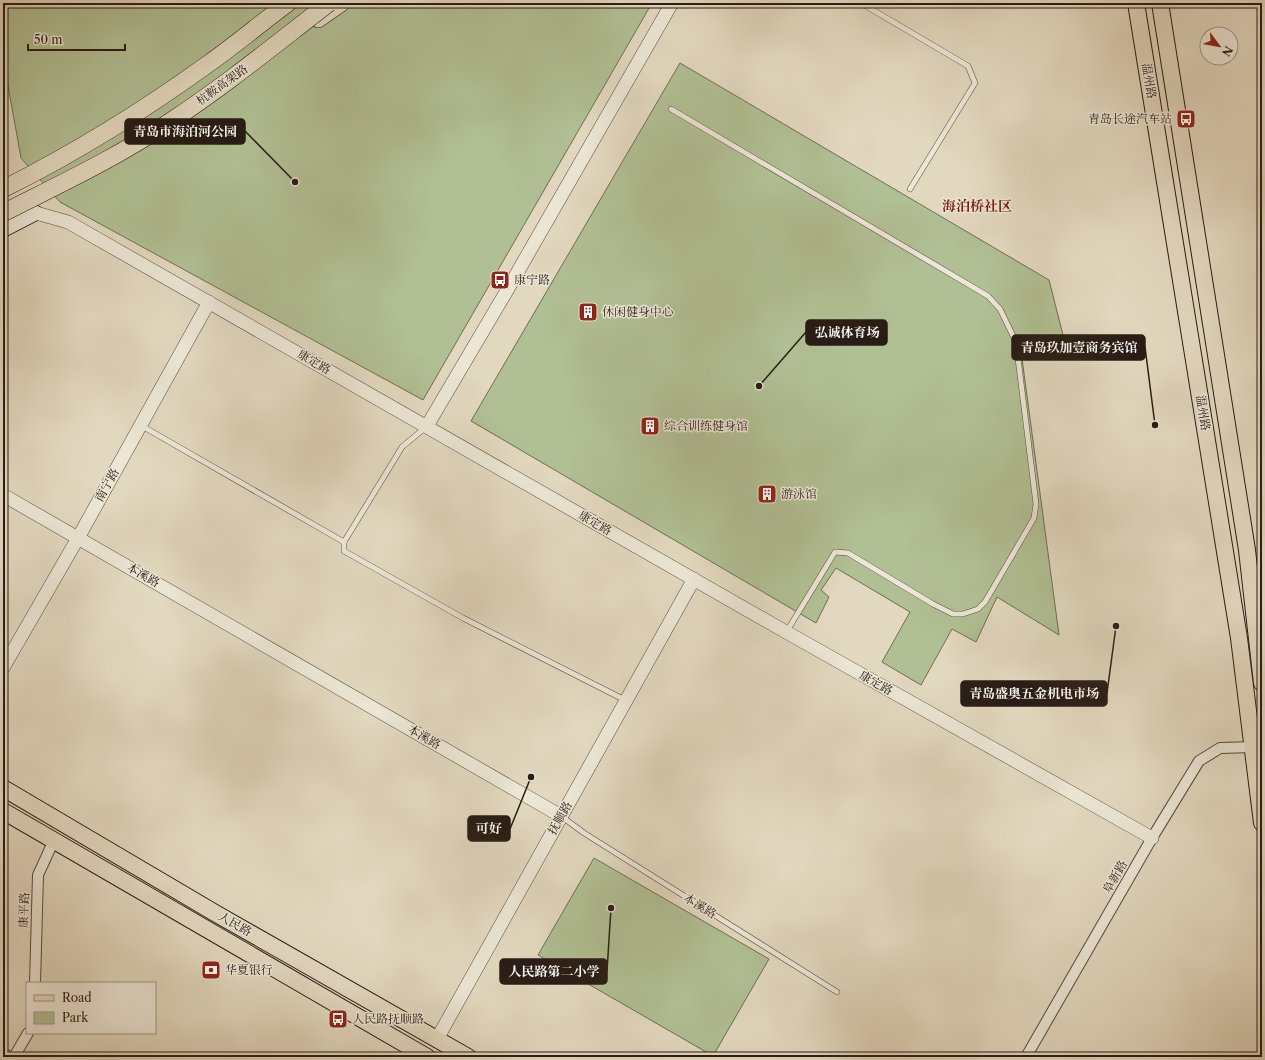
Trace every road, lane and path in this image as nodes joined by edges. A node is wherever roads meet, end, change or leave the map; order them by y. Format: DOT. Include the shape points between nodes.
graph roads {
  1 [pos="279,3"];
  2 [pos="288,3"];
  3 [pos="329,3"];
  4 [pos="341,3"];
  5 [pos="672,3"];
  6 [pos="861,3"];
  7 [pos="1136,3"];
  8 [pos="1160,3"];
  9 [pos="209,64"];
  10 [pos="222,87"];
  11 [pos="671,109"];
  12 [pos="3,189"];
  13 [pos="910,189"];
  14 [pos="3,212"];
  15 [pos="36,213"];
  16 [pos="3,230"];
  17 [pos="209,302"];
  18 [pos="140,425"];
  19 [pos="427,426"];
  20 [pos="3,495"];
  21 [pos="78,538"];
  22 [pos="344,542"];
  23 [pos="694,579"];
  24 [pos="786,632"];
  25 [pos="3,668"];
  26 [pos="1262,683"];
  27 [pos="626,701"];
  28 [pos="1254,747"];
  29 [pos="3,788"];
  30 [pos="3,811"];
  31 [pos="562,816"];
  32 [pos="1262,823"];
  33 [pos="1152,838"];
  34 [pos="54,840"];
  35 [pos="35,982"];
  36 [pos="837,992"];
  37 [pos="27,1034"];
  38 [pos="437,1039"];
  39 [pos="3,1053"];
  40 [pos="10,1057"];
  41 [pos="14,1057"];
  42 [pos="427,1057"];
  43 [pos="468,1057"];
  44 [pos="1026,1057"];
  1 -- 9 [label="highway"];
  2 -- 9 [label="highway, 杭鞍高架路"];
  3 -- 10 [label="highway, 杭鞍高架路, bridge"];
  4 -- 10 [label="highway, bridge"];
  5 -- 19 [label="street"];
  6 -- 13 [label="lane" via="968,66 975,83"];
  7 -- 28 [label="main road, 温州路" via="1238,630"];
  8 -- 26 [label="main road, 温州路" via="1248,550"];
  9 -- 12 [label="highway, 杭鞍高架路" via="90,143"];
  10 -- 14 [label="highway, 杭鞍高架路, bridge" via="102,163"];
  11 -- 24 [label="lane" via="988,296 1000,309 1016,342 1037,510 985,602 970,613 953,614 848,553 835,552"];
  14 -- 15 [label="main road"];
  15 -- 16 [label="main road"];
  15 -- 17 [label="street, 康定路" via="68,222"];
  17 -- 18 [label="street, 南宁路"];
  17 -- 19 [label="street, 康定路"];
  18 -- 21 [label="street, 南宁路"];
  18 -- 22 [label="lane"];
  19 -- 22 [label="lane" via="402,447"];
  19 -- 23 [label="street, 康定路"];
  20 -- 21 [label="street, 本溪路"];
  21 -- 25 [label="street, 南宁路"];
  21 -- 31 [label="street, 本溪路"];
  22 -- 27 [label="lane" via="344,551 463,618"];
  23 -- 24 [label="street, 康定路"];
  23 -- 27 [label="street, 抚顺路"];
  24 -- 33 [label="street, 康定路"];
  27 -- 31 [label="street, 抚顺路"];
  28 -- 32 [label="main road, 温州路"];
  28 -- 33 [label="street, 阜新路" via="1220,748 1199,760"];
  29 -- 38 [label="main road, 人民路" via="208,909"];
  30 -- 34 [label="main road, 人民路"];
  31 -- 36 [label="lane, 本溪路" via="584,833"];
  31 -- 38 [label="street, 抚顺路"];
  33 -- 44 [label="street, 阜新路"];
  34 -- 35 [label="street, 康平路" via="38,875"];
  34 -- 42 [label="main road, 人民路"];
  37 -- 41 [label="street"];
  38 -- 42 [label="main road, 抚顺路"];
  38 -- 43 [label="main road, 人民路"];
  39 -- 40 [label="street"];
}
